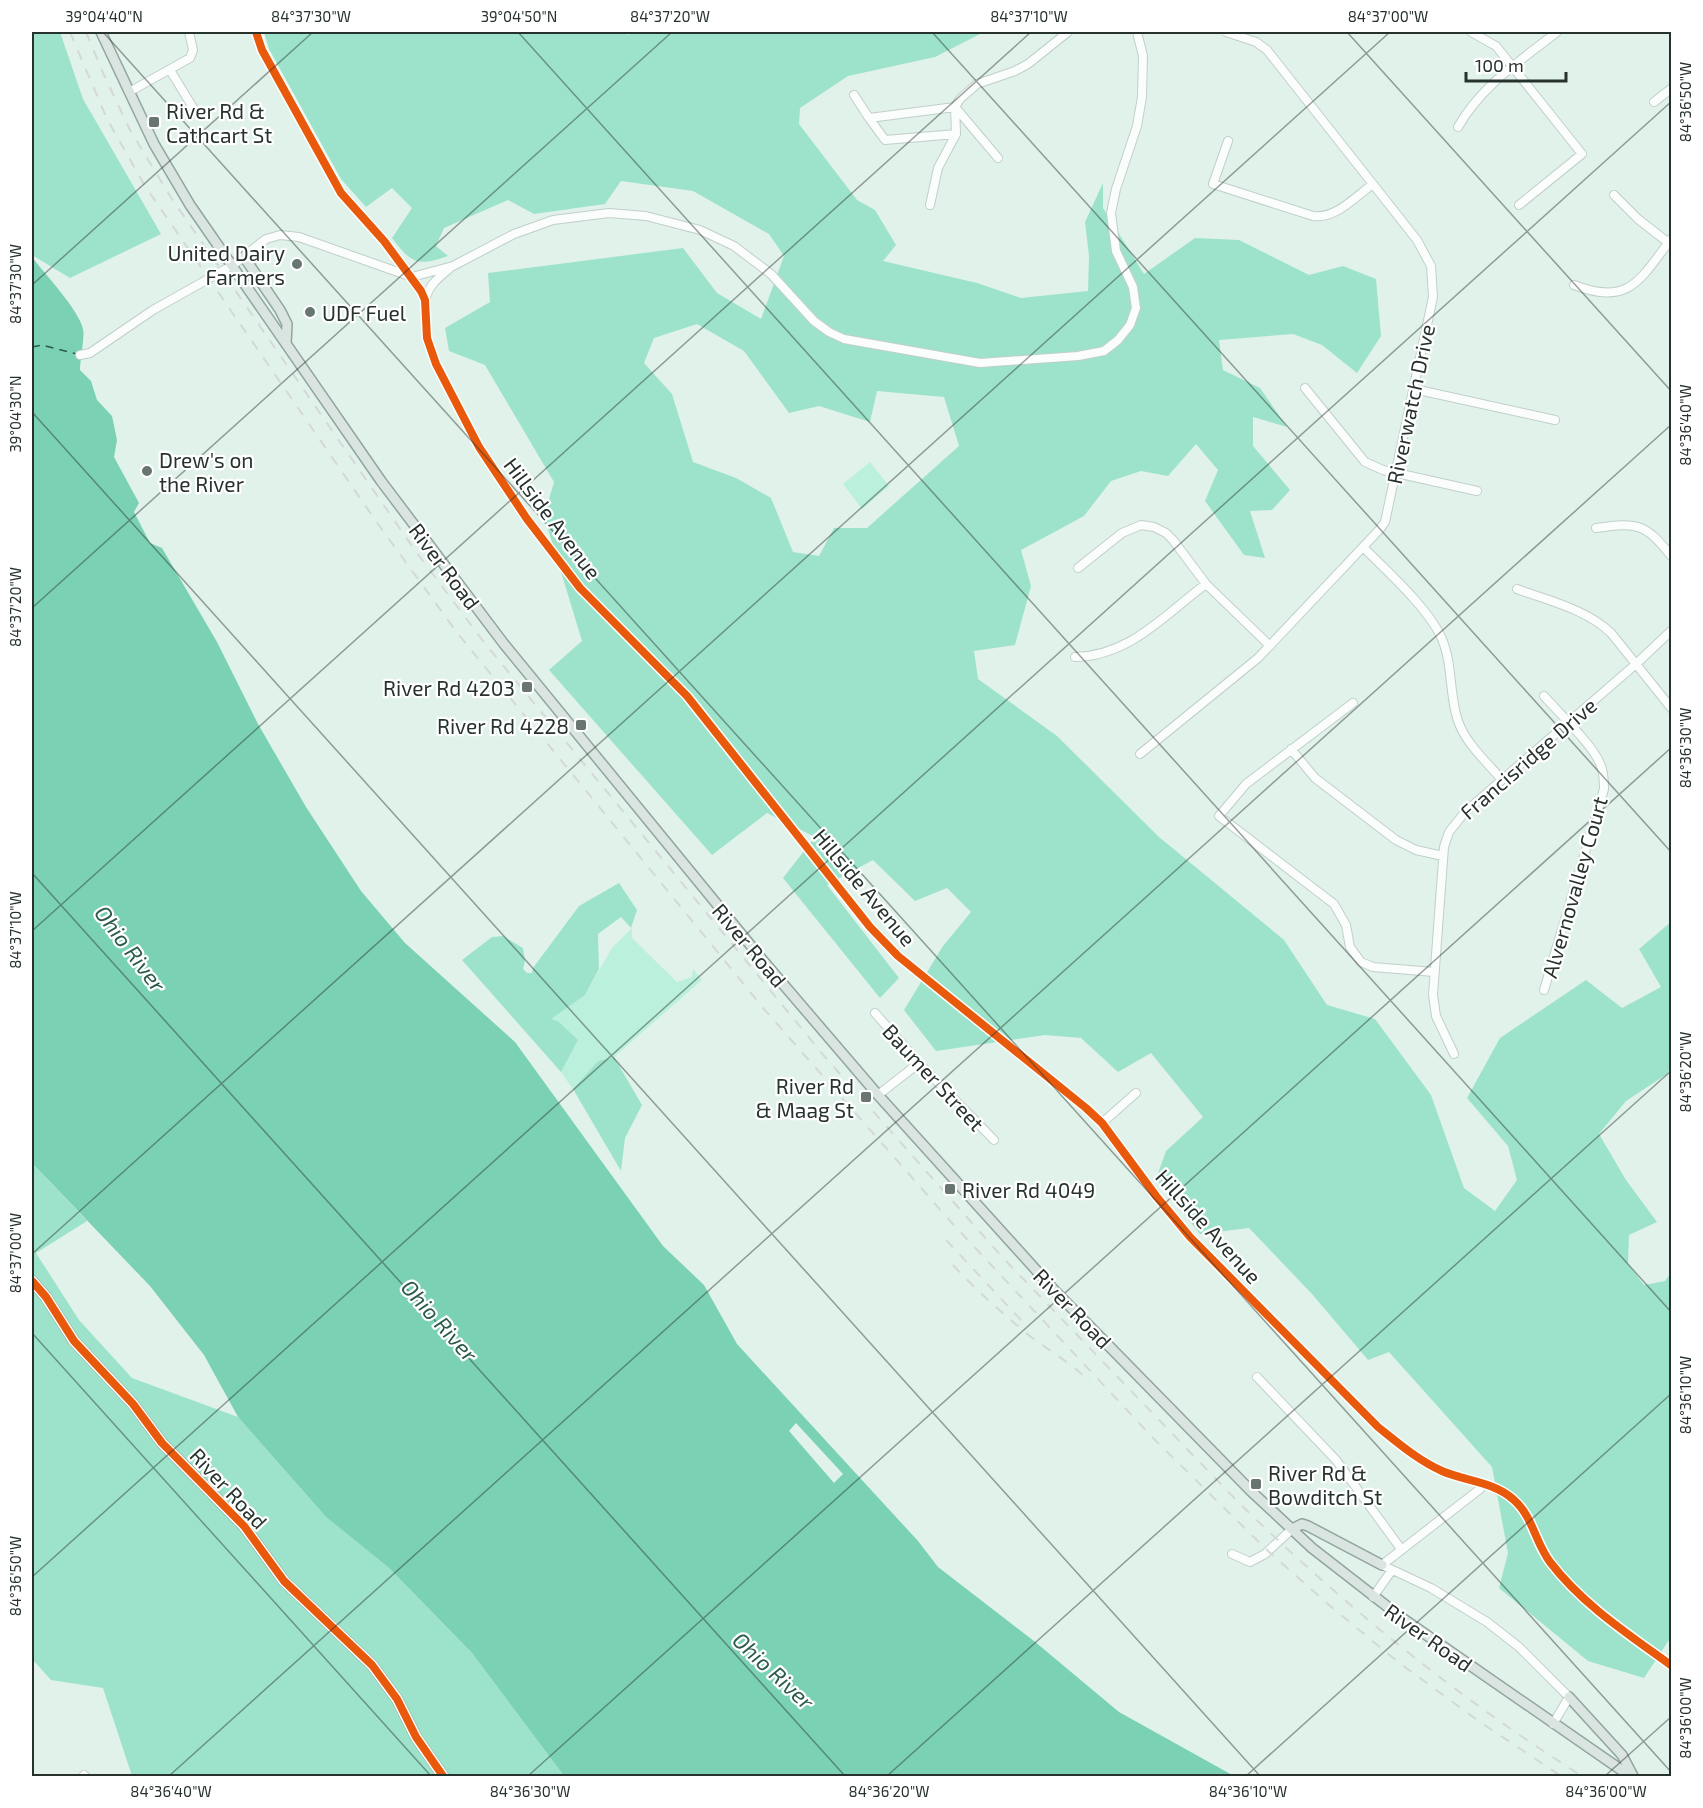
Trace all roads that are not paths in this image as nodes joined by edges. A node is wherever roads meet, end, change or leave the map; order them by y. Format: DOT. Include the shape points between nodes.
graph roads {
  1 [pos="102,32"];
  2 [pos="189,32"];
  3 [pos="256,32"];
  4 [pos="1068,32"];
  5 [pos="1137,32"];
  6 [pos="1226,32"];
  7 [pos="1471,32"];
  8 [pos="1557,32"];
  9 [pos="1512,66"];
  10 [pos="170,70"];
  11 [pos="1671,88"];
  12 [pos="129,92"];
  13 [pos="854,95"];
  14 [pos="1654,102"];
  15 [pos="955,107"];
  16 [pos="195,111"];
  17 [pos="869,118"];
  18 [pos="1458,127"];
  19 [pos="956,134"];
  20 [pos="1228,141"];
  21 [pos="998,158"];
  22 [pos="1372,184"];
  23 [pos="1614,195"];
  24 [pos="1519,204"];
  25 [pos="930,205"];
  26 [pos="1670,242"];
  27 [pos="392,252"];
  28 [pos="244,257"];
  29 [pos="234,265"];
  30 [pos="382,266"];
  31 [pos="453,266"];
  32 [pos="412,277"];
  33 [pos="1574,285"];
  34 [pos="425,300"];
  35 [pos="286,344"];
  36 [pos="80,355"];
  37 [pos="1305,388"];
  38 [pos="1414,389"];
  39 [pos="1555,420"];
  40 [pos="1395,473"];
  41 [pos="1477,491"];
  42 [pos="1596,528"];
  43 [pos="1364,549"];
  44 [pos="1671,556"];
  45 [pos="1078,568"];
  46 [pos="1206,585"];
  47 [pos="1517,589"];
  48 [pos="1671,630"];
  49 [pos="1270,646"];
  50 [pos="1075,657"];
  51 [pos="1636,664"];
  52 [pos="1544,696"];
  53 [pos="1353,703"];
  54 [pos="1671,709"];
  55 [pos="1568,723"];
  56 [pos="1291,749"];
  57 [pos="1140,754"];
  58 [pos="1502,780"];
  59 [pos="1443,856"];
  60 [pos="1434,972"];
  61 [pos="1544,990"];
  62 [pos="875,1013"];
  63 [pos="1455,1054"];
  64 [pos="919,1063"];
  65 [pos="1136,1093"];
  66 [pos="878,1095"];
  67 [pos="1102,1123"];
  68 [pos="994,1140"];
  69 [pos="32,1281"];
  70 [pos="1257,1377"];
  71 [pos="1483,1484"];
  72 [pos="1292,1529"];
  73 [pos="1401,1549"];
  74 [pos="1232,1554"];
  75 [pos="1382,1565"];
  76 [pos="1392,1570"];
  77 [pos="1373,1598"];
  78 [pos="1671,1666"];
  79 [pos="1569,1697"];
  80 [pos="1553,1724"];
  81 [pos="443,1776"];
  82 [pos="1632,1776"];
  1 -- 12 [label="main road, River Road"];
  2 -- 10 [label="street" via="193,50 190,58"];
  3 -- 27 [label="street, Hillside Avenue" via="262,50 342,193"];
  4 -- 15 [label="street" via="1028,64 971,87"];
  5 -- 31 [label="street" via="1143,57 1142,97 1111,213 1116,251 1133,287 1136,308 1124,333 1104,351 981,363 844,339 814,321 771,274 734,246 700,230 646,216 609,213 553,220 513,234"];
  6 -- 22 [label="street, Riverwatch Drive" via="1267,50"];
  7 -- 9 [label="street" via="1491,42"];
  8 -- 9 [label="street"];
  9 -- 18 [label="street" via="1489,85"];
  9 -- 24 [label="street" via="1582,154"];
  10 -- 12 [label="street"];
  10 -- 16 [label="street"];
  11 -- 14 [label="street"];
  12 -- 29 [label="main road, River Road" via="172,176"];
  13 -- 17 [label="street"];
  15 -- 17 [label="street"];
  15 -- 19 [label="street"];
  15 -- 21 [label="street"];
  17 -- 19 [label="street" via="885,140"];
  19 -- 25 [label="street" via="938,168"];
  20 -- 22 [label="street" via="1214,184 1313,216 1325,217 1336,212"];
  22 -- 38 [label="street, Riverwatch Drive" via="1422,247 1431,267 1433,297"];
  23 -- 26 [label="street"];
  26 -- 33 [label="street" via="1638,280 1623,290 1601,293"];
  27 -- 30 [label="street"];
  27 -- 32 [label="street, Hillside Avenue"];
  28 -- 29 [label="street"];
  28 -- 30 [label="street" via="266,239 287,235"];
  28 -- 35 [label="main road" via="287,324"];
  29 -- 35 [label="main road, River Road"];
  29 -- 36 [label="street" via="153,310 90,353"];
  30 -- 32 [label="street"];
  31 -- 32 [label="street"];
  31 -- 34 [label="street" via="435,280"];
  32 -- 34 [label="street, Hillside Avenue"];
  34 -- 67 [label="street, Hillside Avenue" via="430,350 479,447 580,588 687,696 883,941"];
  35 -- 66 [label="main road, River Road" via="381,481 504,644"];
  37 -- 40 [label="street" via="1358,455 1374,467"];
  38 -- 39 [label="street"];
  38 -- 40 [label="street, Riverwatch Drive"];
  40 -- 41 [label="street"];
  40 -- 43 [label="street, Riverwatch Drive" via="1384,522"];
  42 -- 44 [label="street" via="1638,526 1652,534"];
  43 -- 49 [label="street, Riverwatch Drive"];
  43 -- 58 [label="street" via="1405,589 1439,633 1461,729"];
  45 -- 46 [label="street" via="1122,532 1141,525 1160,530 1173,540"];
  46 -- 49 [label="street"];
  46 -- 50 [label="street" via="1123,646 1100,655"];
  47 -- 51 [label="street" via="1594,619"];
  48 -- 51 [label="street, Francisridge Drive"];
  49 -- 57 [label="street, Riverwatch Drive"];
  51 -- 54 [label="street"];
  51 -- 55 [label="street, Francisridge Drive"];
  52 -- 55 [label="street, Alvernovalley Court"];
  53 -- 56 [label="street"];
  55 -- 58 [label="street, Francisridge Drive"];
  55 -- 61 [label="street, Alvernovalley Court" via="1598,758 1604,773 1604,789"];
  56 -- 59 [label="street" via="1315,778 1396,840"];
  56 -- 60 [label="street" via="1246,784 1219,816 1334,904 1346,925 1350,947 1361,962 1373,967"];
  58 -- 59 [label="street, Francisridge Drive" via="1455,823"];
  59 -- 60 [label="street, Francisridge Drive"];
  60 -- 63 [label="street, Francisridge Drive" via="1436,1016"];
  62 -- 64 [label="street, Baumer Street"];
  64 -- 66 [label="street"];
  64 -- 68 [label="street, Baumer Street"];
  65 -- 67 [label="street"];
  66 -- 72 [label="main road, River Road" via="1055,1291"];
  67 -- 71 [label="street, Hillside Avenue" via="1190,1238 1378,1427 1425,1462"];
  69 -- 81 [label="main road, River Road" via="74,1341 133,1404 162,1443 244,1526 284,1581 372,1665 398,1699 416,1737"];
  70 -- 73 [label="street" via="1336,1460"];
  71 -- 73 [label="street"];
  71 -- 78 [label="street, Hillside Avenue" via="1505,1492 1523,1509 1549,1561 1597,1611"];
  72 -- 74 [label="street" via="1250,1562"];
  72 -- 75 [label="main road" via="1302,1524 1308,1526"];
  72 -- 77 [label="main road, River Road"];
  73 -- 75 [label="street"];
  75 -- 76 [label="street, River Road"];
  76 -- 77 [label="street"];
  76 -- 79 [label="street, River Road" via="1487,1622 1519,1647"];
  77 -- 80 [label="main road, River Road"];
  79 -- 80 [label="street"];
  79 -- 82 [label="main road" via="1622,1755"];
  80 -- 82 [label="main road, River Road"];
}
